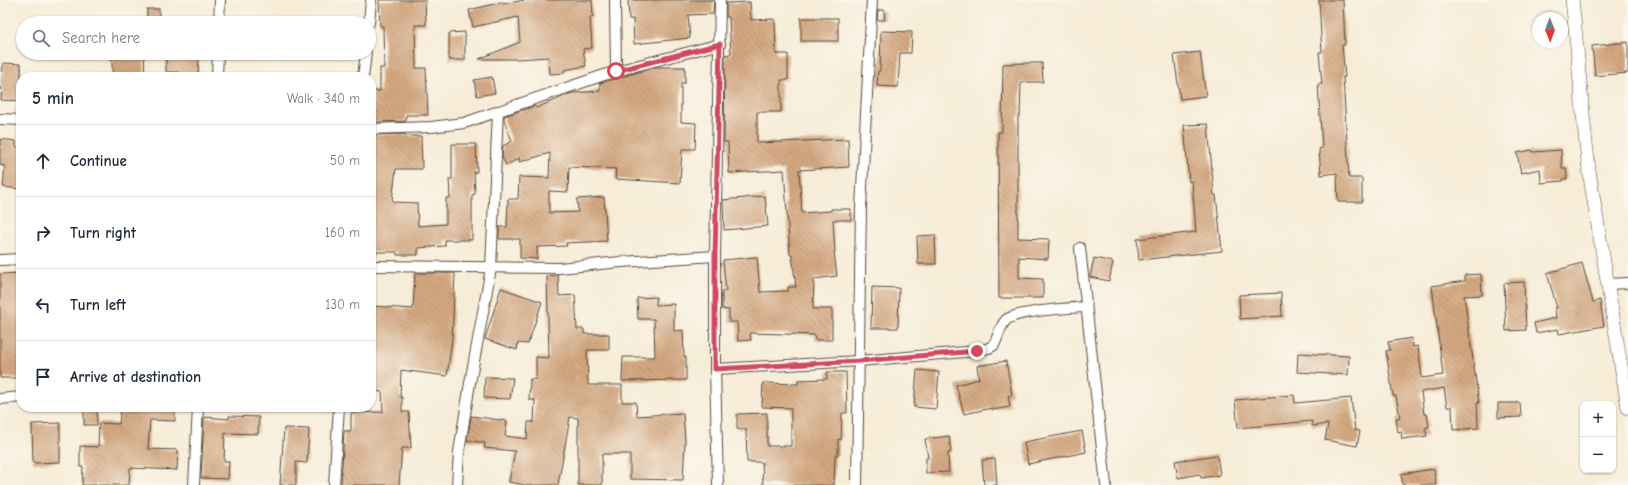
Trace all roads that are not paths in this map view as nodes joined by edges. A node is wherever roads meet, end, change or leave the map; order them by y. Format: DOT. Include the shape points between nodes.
graph roads {
  1 [pos="220,0"];
  2 [pos="371,0"];
  3 [pos="615,0"];
  4 [pos="720,0"];
  5 [pos="872,0"];
  6 [pos="1572,0"];
  7 [pos="219,16"];
  8 [pos="370,16"];
  9 [pos="720,44"];
  10 [pos="218,60"];
  11 [pos="365,60"];
  12 [pos="616,71"];
  13 [pos="217,72"];
  14 [pos="364,72"];
  15 [pos="498,111"];
  16 [pos="0,119"];
  17 [pos="16,120"];
  18 [pos="376,129"];
  19 [pos="1080,248"];
  20 [pos="715,256"];
  21 [pos="16,259"];
  22 [pos="0,260"];
  23 [pos="376,266"];
  24 [pos="491,268"];
  25 [pos="1628,283"];
  26 [pos="1608,284"];
  27 [pos="1086,307"];
  28 [pos="859,361"];
  29 [pos="715,369"];
  30 [pos="16,397"];
  31 [pos="0,399"];
  32 [pos="1628,408"];
  33 [pos="198,412"];
  34 [pos="339,412"];
  35 [pos="194,485"];
  36 [pos="334,485"];
  37 [pos="457,485"];
  38 [pos="718,485"];
  39 [pos="857,485"];
  40 [pos="1106,485"];
  1 -- 7 [label="street"];
  2 -- 8 [label="street"];
  3 -- 12 [label="street"];
  4 -- 9 [label="street"];
  5 -- 28 [label="street" via="862,207"];
  6 -- 26 [label="street" via="1586,147"];
  9 -- 12 [label="street"];
  9 -- 20 [label="street"];
  10 -- 13 [label="street"];
  11 -- 14 [label="street"];
  12 -- 15 [label="street"];
  15 -- 18 [label="street" via="447,126"];
  15 -- 24 [label="street"];
  16 -- 17 [label="street"];
  19 -- 27 [label="street"];
  20 -- 24 [label="street" via="559,268"];
  20 -- 29 [label="street"];
  21 -- 22 [label="street"];
  23 -- 24 [label="street"];
  24 -- 37 [label="street" via="459,452"];
  25 -- 26 [label="street"];
  26 -- 32 [label="street"];
  27 -- 28 [label="street" via="1017,314 1006,320 994,345 977,351"];
  27 -- 40 [label="street"];
  28 -- 29 [label="street"];
  28 -- 39 [label="street"];
  29 -- 38 [label="street"];
  30 -- 31 [label="street"];
  33 -- 35 [label="street"];
  34 -- 36 [label="street"];
}
